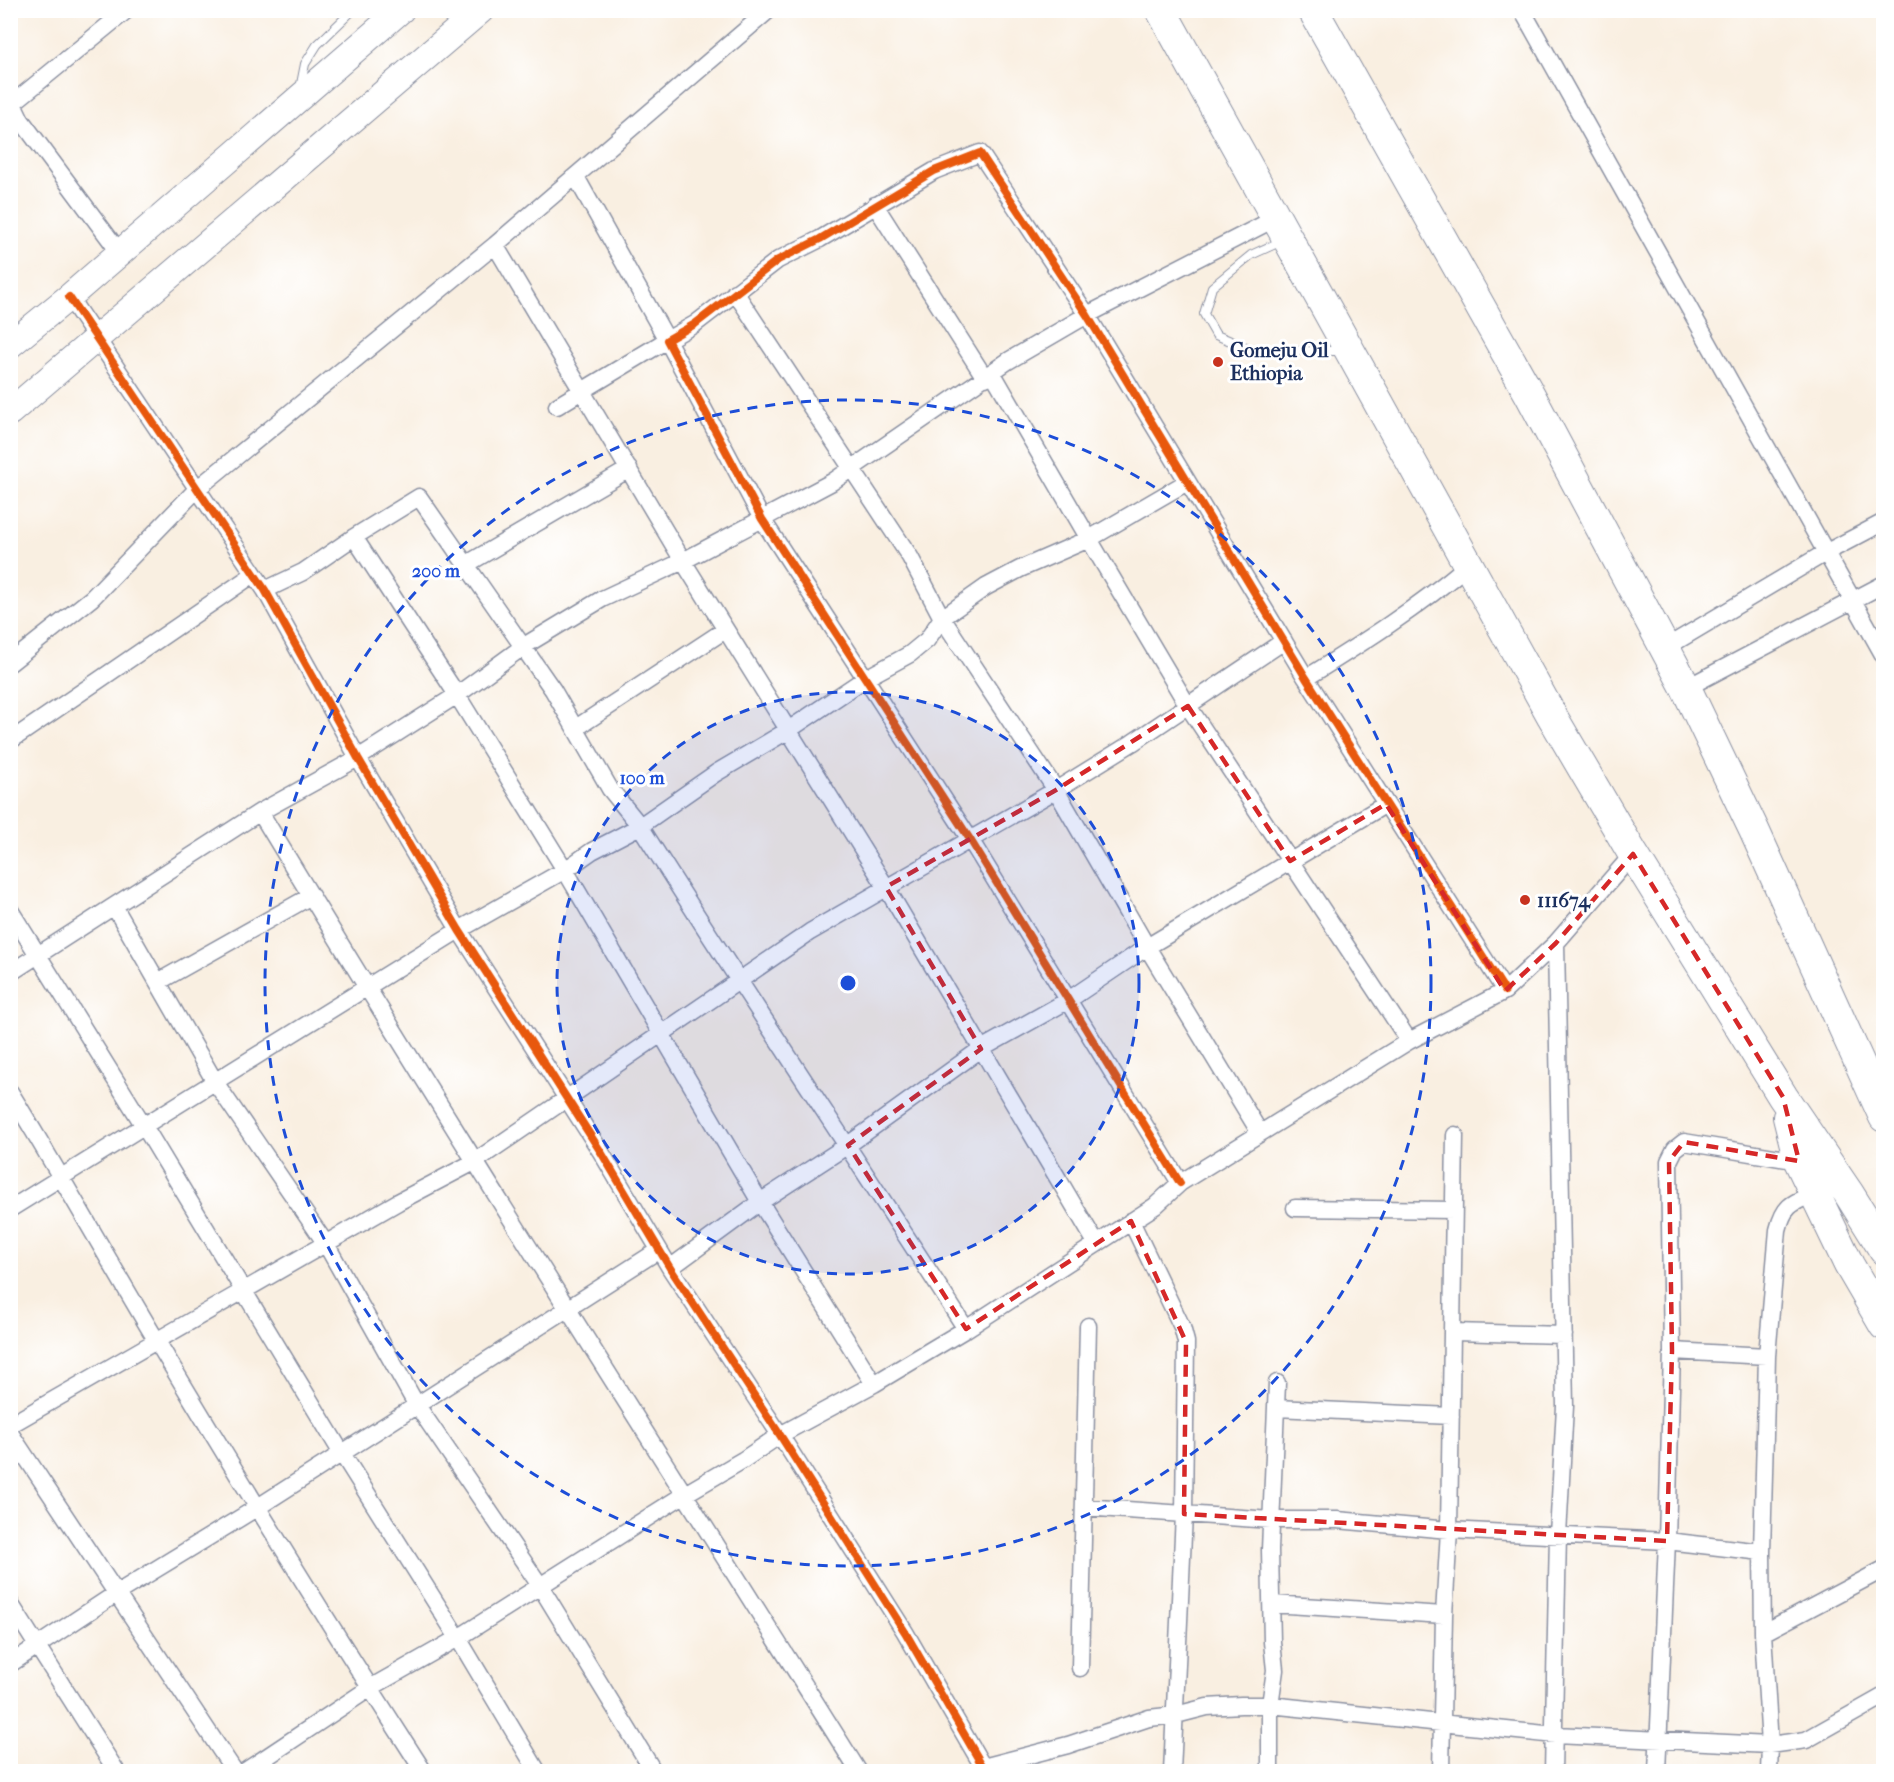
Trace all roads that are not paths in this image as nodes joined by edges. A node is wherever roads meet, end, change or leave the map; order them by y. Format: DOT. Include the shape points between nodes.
graph roads {
  1 [pos="127,10"];
  2 [pos="353,10"];
  3 [pos="401,10"];
  4 [pos="480,10"];
  5 [pos="769,10"];
  6 [pos="1161,10"];
  7 [pos="1313,10"];
  8 [pos="1522,10"];
  9 [pos="298,98"];
  10 [pos="12,100"];
  11 [pos="16,121"];
  12 [pos="576,177"];
  13 [pos="875,205"];
  14 [pos="1282,228"];
  15 [pos="495,245"];
  16 [pos="120,253"];
  17 [pos="735,292"];
  18 [pos="69,297"];
  19 [pos="1087,315"];
  20 [pos="97,338"];
  21 [pos="667,340"];
  22 [pos="10,345"];
  23 [pos="1349,351"];
  24 [pos="988,375"];
  25 [pos="583,391"];
  26 [pos="558,406"];
  27 [pos="10,412"];
  28 [pos="629,469"];
  29 [pos="851,469"];
  30 [pos="1187,482"];
  31 [pos="198,488"];
  32 [pos="762,519"];
  33 [pos="1884,522"];
  34 [pos="354,537"];
  35 [pos="1089,539"];
  36 [pos="1825,553"];
  37 [pos="683,561"];
  38 [pos="467,564"];
  39 [pos="1468,565"];
  40 [pos="254,574"];
  41 [pos="1884,584"];
  42 [pos="265,590"];
  43 [pos="1853,600"];
  44 [pos="942,618"];
  45 [pos="725,630"];
  46 [pos="1284,641"];
  47 [pos="524,646"];
  48 [pos="1665,648"];
  49 [pos="1884,656"];
  50 [pos="10,663"];
  51 [pos="866,678"];
  52 [pos="1306,678"];
  53 [pos="1686,688"];
  54 [pos="457,695"];
  55 [pos="1188,706"];
  56 [pos="576,728"];
  57 [pos="787,730"];
  58 [pos="10,741"];
  59 [pos="358,758"];
  60 [pos="1056,790"];
  61 [pos="1386,804"];
  62 [pos="260,812"];
  63 [pos="640,826"];
  64 [pos="970,841"];
  65 [pos="1633,854"];
  66 [pos="1290,861"];
  67 [pos="566,870"];
  68 [pos="886,887"];
  69 [pos="311,896"];
  70 [pos="114,906"];
  71 [pos="10,910"];
  72 [pos="459,930"];
  73 [pos="1556,943"];
  74 [pos="1147,947"];
  75 [pos="38,955"];
  76 [pos="10,973"];
  77 [pos="738,981"];
  78 [pos="158,982"];
  79 [pos="366,988"];
  80 [pos="1505,991"];
  81 [pos="1067,1001"];
  82 [pos="661,1033"];
  83 [pos="1846,1037"];
  84 [pos="1409,1041"];
  85 [pos="981,1049"];
  86 [pos="1884,1073"];
  87 [pos="215,1082"];
  88 [pos="10,1092"];
  89 [pos="1783,1096"];
  90 [pos="567,1100"];
  91 [pos="1884,1117"];
  92 [pos="144,1126"];
  93 [pos="1260,1133"];
  94 [pos="1455,1135"];
  95 [pos="848,1145"];
  96 [pos="1799,1161"];
  97 [pos="474,1162"];
  98 [pos="62,1176"];
  99 [pos="1180,1184"];
  100 [pos="1815,1193"];
  101 [pos="760,1202"];
  102 [pos="1295,1208"];
  103 [pos="10,1209"];
  104 [pos="1454,1210"];
  105 [pos="1131,1221"];
  106 [pos="1096,1243"];
  107 [pos="326,1244"];
  108 [pos="659,1250"];
  109 [pos="1884,1250"];
  110 [pos="670,1268"];
  111 [pos="242,1291"];
  112 [pos="568,1307"];
  113 [pos="1884,1325"];
  114 [pos="1088,1326"];
  115 [pos="966,1329"];
  116 [pos="1454,1332"];
  117 [pos="1564,1335"];
  118 [pos="157,1342"];
  119 [pos="1672,1351"];
  120 [pos="1767,1356"];
  121 [pos="1277,1383"];
  122 [pos="874,1384"];
  123 [pos="416,1404"];
  124 [pos="1276,1408"];
  125 [pos="1451,1416"];
  126 [pos="10,1425"];
  127 [pos="10,1432"];
  128 [pos="780,1436"];
  129 [pos="341,1452"];
  130 [pos="685,1494"];
  131 [pos="258,1507"];
  132 [pos="1084,1507"];
  133 [pos="1184,1514"];
  134 [pos="1271,1520"];
  135 [pos="1449,1530"];
  136 [pos="1558,1535"];
  137 [pos="1667,1541"];
  138 [pos="1762,1552"];
  139 [pos="1884,1569"];
  140 [pos="539,1584"];
  141 [pos="117,1593"];
  142 [pos="10,1603"];
  143 [pos="1272,1604"];
  144 [pos="1444,1615"];
  145 [pos="1763,1633"];
  146 [pos="458,1638"];
  147 [pos="39,1646"];
  148 [pos="10,1664"];
  149 [pos="1080,1668"];
  150 [pos="370,1688"];
  151 [pos="1884,1696"];
  152 [pos="1270,1705"];
  153 [pos="1176,1715"];
  154 [pos="1442,1724"];
  155 [pos="1555,1735"];
  156 [pos="1659,1740"];
  157 [pos="1770,1745"];
  158 [pos="985,1769"];
  159 [pos="117,1772"];
  160 [pos="235,1772"];
  161 [pos="244,1772"];
  162 [pos="424,1772"];
  163 [pos="538,1772"];
  164 [pos="654,1772"];
  165 [pos="859,1772"];
  166 [pos="1172,1772"];
  167 [pos="1270,1772"];
  168 [pos="1441,1772"];
  169 [pos="1553,1772"];
  170 [pos="1657,1772"];
  171 [pos="1769,1772"];
  1 -- 10 [label="street"];
  2 -- 9 [label="lane" via="317,45 305,64"];
  3 -- 9 [label="main road"];
  4 -- 20 [label="main road"];
  5 -- 12 [label="street"];
  6 -- 14 [label="highway"];
  7 -- 48 [label="highway" via="1530,395"];
  8 -- 36 [label="street"];
  9 -- 16 [label="main road"];
  10 -- 11 [label="street"];
  11 -- 16 [label="street"];
  12 -- 15 [label="street"];
  12 -- 21 [label="street"];
  13 -- 17 [label="street" via="778,260"];
  13 -- 19 [label="street" via="934,171 980,153"];
  13 -- 24 [label="street"];
  14 -- 19 [label="street"];
  14 -- 23 [label="highway"];
  14 -- 23 [label="lane" via="1212,287 1204,314 1216,335 1255,351"];
  15 -- 25 [label="street"];
  15 -- 31 [label="street"];
  16 -- 18 [label="main road"];
  17 -- 21 [label="street" via="695,324"];
  17 -- 29 [label="street"];
  18 -- 20 [label="street"];
  18 -- 22 [label="main road"];
  19 -- 24 [label="street"];
  19 -- 30 [label="street"];
  20 -- 27 [label="main road"];
  20 -- 31 [label="street"];
  21 -- 25 [label="street"];
  21 -- 32 [label="street"];
  23 -- 39 [label="highway"];
  24 -- 29 [label="street"];
  24 -- 35 [label="street"];
  25 -- 26 [label="street"];
  25 -- 28 [label="street"];
  28 -- 37 [label="street"];
  28 -- 38 [label="street"];
  29 -- 32 [label="street"];
  29 -- 44 [label="street" via="910,557"];
  30 -- 35 [label="street"];
  30 -- 46 [label="street"];
  31 -- 40 [label="street"];
  31 -- 50 [label="street" via="92,598"];
  32 -- 37 [label="street"];
  32 -- 51 [label="street"];
  33 -- 36 [label="street"];
  34 -- 38 [label="street" via="419,497"];
  34 -- 42 [label="street" via="303,572"];
  34 -- 54 [label="street"];
  35 -- 44 [label="street" via="986,587"];
  35 -- 55 [label="street"];
  36 -- 43 [label="street"];
  36 -- 48 [label="street"];
  37 -- 45 [label="street"];
  37 -- 47 [label="street" via="602,599"];
  38 -- 47 [label="street"];
  39 -- 52 [label="street" via="1430,598"];
  39 -- 65 [label="highway"];
  40 -- 42 [label="street"];
  40 -- 58 [label="street"];
  41 -- 43 [label="street"];
  42 -- 59 [label="street"];
  43 -- 49 [label="street"];
  43 -- 53 [label="street"];
  44 -- 51 [label="street" via="927,640 910,654"];
  44 -- 60 [label="street"];
  45 -- 56 [label="street"];
  45 -- 57 [label="street"];
  46 -- 52 [label="street"];
  46 -- 55 [label="street"];
  47 -- 54 [label="street"];
  47 -- 56 [label="street"];
  48 -- 53 [label="highway"];
  51 -- 57 [label="street"];
  51 -- 64 [label="street"];
  52 -- 61 [label="street"];
  53 -- 83 [label="highway"];
  54 -- 59 [label="street"];
  54 -- 67 [label="street"];
  55 -- 60 [label="street"];
  55 -- 66 [label="street"];
  56 -- 63 [label="street" via="610,789"];
  57 -- 63 [label="street"];
  57 -- 68 [label="street"];
  59 -- 62 [label="street"];
  59 -- 72 [label="street"];
  60 -- 64 [label="street"];
  60 -- 74 [label="street"];
  61 -- 66 [label="street"];
  61 -- 80 [label="street"];
  62 -- 69 [label="street"];
  62 -- 70 [label="street"];
  63 -- 67 [label="street" via="592,851"];
  63 -- 77 [label="street"];
  64 -- 68 [label="street"];
  64 -- 81 [label="street"];
  65 -- 73 [label="street"];
  65 -- 89 [label="highway"];
  66 -- 74 [label="street"];
  66 -- 84 [label="street"];
  67 -- 72 [label="street"];
  67 -- 82 [label="street"];
  68 -- 77 [label="street"];
  68 -- 85 [label="street"];
  69 -- 78 [label="street"];
  69 -- 79 [label="street"];
  70 -- 75 [label="street"];
  70 -- 78 [label="street"];
  71 -- 75 [label="street"];
  72 -- 79 [label="street"];
  72 -- 90 [label="street"];
  73 -- 80 [label="street"];
  73 -- 117 [label="street"];
  74 -- 81 [label="street"];
  74 -- 93 [label="street"];
  75 -- 76 [label="street"];
  75 -- 92 [label="street"];
  77 -- 82 [label="street"];
  77 -- 95 [label="street"];
  78 -- 87 [label="street"];
  79 -- 87 [label="street"];
  79 -- 97 [label="street"];
  80 -- 84 [label="street"];
  81 -- 85 [label="street"];
  81 -- 99 [label="street"];
  82 -- 90 [label="street"];
  82 -- 101 [label="street"];
  83 -- 86 [label="highway"];
  83 -- 91 [label="highway"];
  84 -- 93 [label="street"];
  85 -- 95 [label="street"];
  85 -- 106 [label="street"];
  87 -- 92 [label="street"];
  87 -- 107 [label="street"];
  88 -- 98 [label="street"];
  89 -- 96 [label="highway"];
  89 -- 109 [label="highway"];
  90 -- 97 [label="street"];
  90 -- 108 [label="street"];
  92 -- 98 [label="street"];
  92 -- 111 [label="street"];
  93 -- 99 [label="street"];
  94 -- 104 [label="street"];
  95 -- 101 [label="street"];
  95 -- 115 [label="street"];
  96 -- 100 [label="highway"];
  96 -- 119 [label="street" via="1684,1142 1675,1149 1669,1161"];
  97 -- 107 [label="street"];
  97 -- 112 [label="street"];
  98 -- 103 [label="street"];
  98 -- 118 [label="street"];
  99 -- 105 [label="street"];
  100 -- 113 [label="highway" via="1849,1265"];
  100 -- 120 [label="street" via="1794,1202 1782,1214"];
  101 -- 110 [label="street"];
  101 -- 122 [label="street"];
  102 -- 104 [label="street"];
  104 -- 116 [label="street"];
  105 -- 106 [label="street"];
  105 -- 133 [label="street" via="1186,1342"];
  106 -- 115 [label="street"];
  107 -- 111 [label="street"];
  107 -- 123 [label="street"];
  108 -- 110 [label="street"];
  108 -- 112 [label="street"];
  110 -- 128 [label="street"];
  111 -- 118 [label="street"];
  111 -- 129 [label="street"];
  112 -- 123 [label="street"];
  112 -- 130 [label="street"];
  114 -- 132 [label="street"];
  115 -- 122 [label="street"];
  116 -- 117 [label="street"];
  116 -- 125 [label="street"];
  117 -- 136 [label="street" via="1565,1406"];
  118 -- 126 [label="street"];
  118 -- 131 [label="street"];
  119 -- 120 [label="street"];
  119 -- 137 [label="street"];
  120 -- 138 [label="street"];
  121 -- 124 [label="street"];
  122 -- 128 [label="street"];
  123 -- 129 [label="street"];
  123 -- 140 [label="street"];
  124 -- 125 [label="street"];
  124 -- 134 [label="street"];
  125 -- 135 [label="street"];
  127 -- 141 [label="street"];
  128 -- 130 [label="street"];
  128 -- 158 [label="street"];
  129 -- 131 [label="street"];
  129 -- 146 [label="street"];
  130 -- 140 [label="street"];
  130 -- 165 [label="street"];
  131 -- 141 [label="street"];
  131 -- 150 [label="street"];
  132 -- 133 [label="street"];
  132 -- 149 [label="street"];
  133 -- 134 [label="street"];
  133 -- 153 [label="street"];
  134 -- 135 [label="street" via="1337,1520"];
  134 -- 143 [label="street"];
  135 -- 136 [label="street"];
  135 -- 144 [label="street"];
  136 -- 137 [label="street"];
  136 -- 155 [label="street"];
  137 -- 138 [label="street"];
  137 -- 156 [label="street"];
  138 -- 145 [label="street"];
  139 -- 145 [label="street"];
  140 -- 146 [label="street"];
  140 -- 164 [label="street"];
  141 -- 147 [label="street"];
  141 -- 160 [label="street"];
  142 -- 147 [label="street"];
  143 -- 144 [label="street"];
  143 -- 152 [label="street" via="1275,1670"];
  144 -- 154 [label="street"];
  145 -- 157 [label="street"];
  146 -- 150 [label="street"];
  146 -- 163 [label="street"];
  147 -- 148 [label="street"];
  147 -- 159 [label="street"];
  150 -- 161 [label="street"];
  150 -- 162 [label="street"];
  151 -- 157 [label="street" via="1806,1740"];
  152 -- 153 [label="street" via="1207,1707"];
  152 -- 154 [label="street"];
  152 -- 167 [label="street"];
  153 -- 158 [label="street" via="1149,1718"];
  153 -- 166 [label="street"];
  154 -- 155 [label="street"];
  154 -- 168 [label="street"];
  155 -- 156 [label="street"];
  155 -- 169 [label="street"];
  156 -- 157 [label="street"];
  156 -- 170 [label="street"];
  157 -- 171 [label="street"];
}
